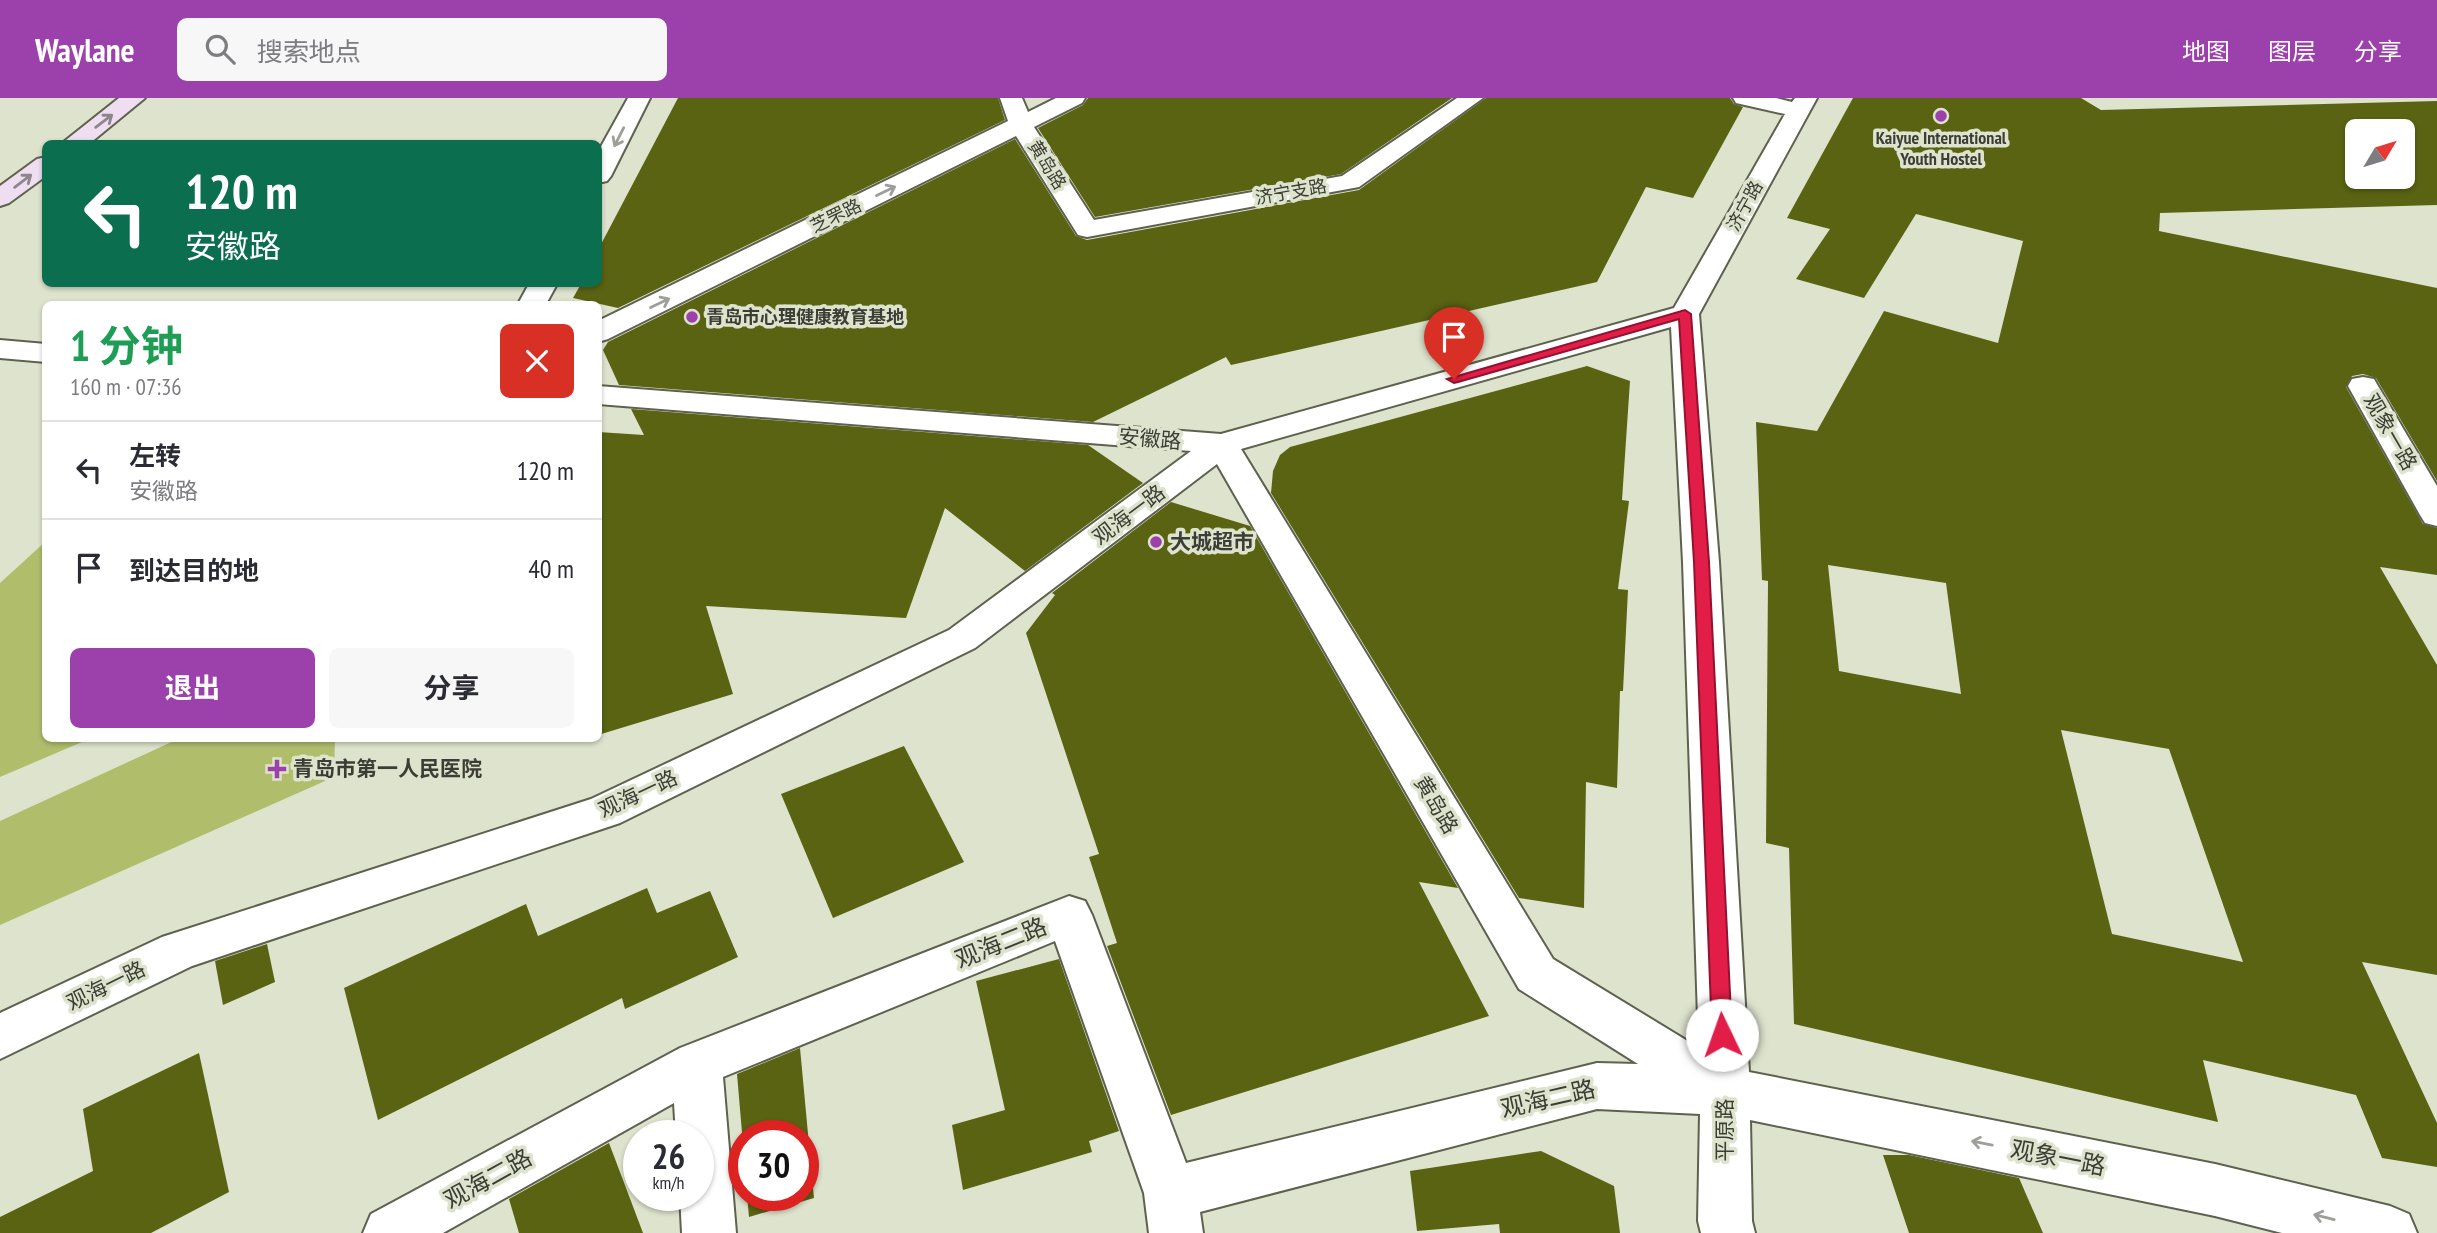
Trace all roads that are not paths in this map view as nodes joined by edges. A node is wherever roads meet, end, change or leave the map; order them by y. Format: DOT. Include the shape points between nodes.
graph roads {
  1 [pos="134,98"];
  2 [pos="639,98"];
  3 [pos="1011,98"];
  4 [pos="1074,98"];
  5 [pos="1472,98"];
  6 [pos="1744,98"];
  7 [pos="1802,104"];
  8 [pos="1021,124"];
  9 [pos="78,140"];
  10 [pos="42,167"];
  11 [pos="602,168"];
  12 [pos="0,198"];
  13 [pos="1087,229"];
  14 [pos="1685,314"];
  15 [pos="602,331"];
  16 [pos="0,349"];
  17 [pos="42,353"];
  18 [pos="2363,386"];
  19 [pos="602,395"];
  20 [pos="1223,444"];
  21 [pos="2437,515"];
  22 [pos="0,1037"];
  23 [pos="697,1064"];
  24 [pos="1725,1091"];
  25 [pos="1173,1213"];
  26 [pos="390,1233"];
  27 [pos="709,1233"];
  28 [pos="1728,1233"];
  29 [pos="2390,1233"];
  9 -- 1 [label="street, one-way"];
  2 -- 11 [label="street, one-way"];
  3 -- 8 [label="street, 黄岛路"];
  4 -- 8 [label="street, 芝罘路"];
  5 -- 13 [label="street, 济宁支路" via="1350,182"];
  6 -- 7 [label="street"];
  7 -- 14 [label="street, 济宁路"];
  8 -- 13 [label="street, 黄岛路"];
  15 -- 8 [label="street, 芝罘路, one-way"];
  12 -- 10 [label="street, one-way"];
  14 -- 20 [label="street, 安徽路"];
  14 -- 24 [label="street, 平原路"];
  16 -- 17 [label="street"];
  18 -- 21 [label="street, 观象一路"];
  19 -- 20 [label="street, 安徽路"];
  20 -- 22 [label="street, 观海一路" via="962,639 605,811 178,951"];
  20 -- 24 [label="street, 黄岛路" via="1536,974"];
  23 -- 25 [label="street, 观海二路" via="1069,915"];
  23 -- 26 [label="street, 观海二路"];
  23 -- 27 [label="street"];
  24 -- 25 [label="street, 观海二路" via="1597,1086"];
  24 -- 28 [label="street, 平原路"];
  29 -- 24 [label="street, 观象一路, one-way" via="2215,1190"];
}
